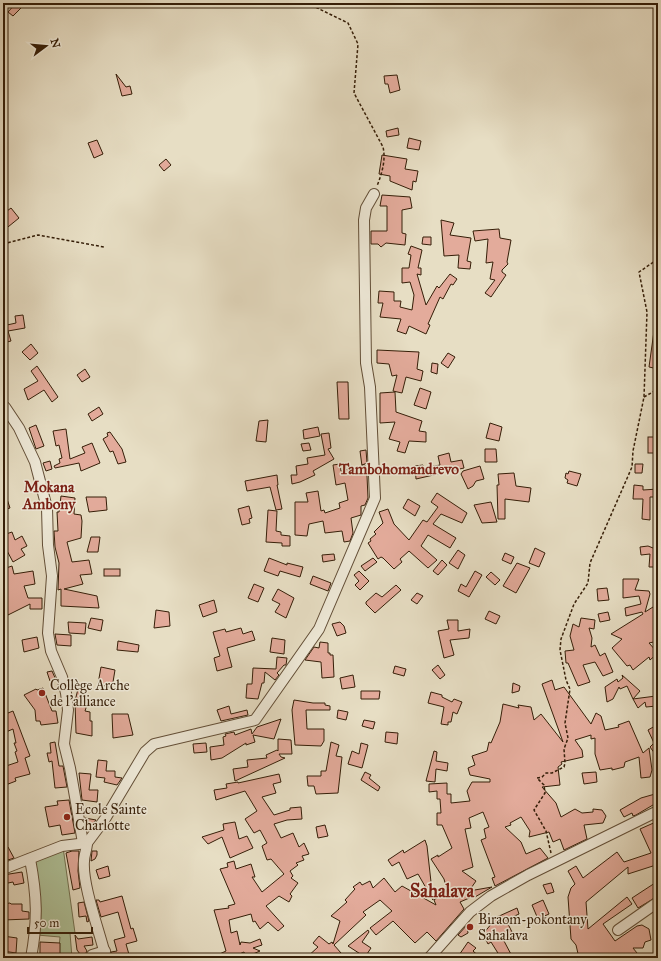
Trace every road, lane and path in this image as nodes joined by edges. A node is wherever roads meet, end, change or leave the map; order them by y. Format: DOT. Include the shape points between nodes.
graph roads {
  1 [pos="307,3"];
  2 [pos="658,64"];
  3 [pos="658,104"];
  4 [pos="374,194"];
  5 [pos="3,244"];
  6 [pos="104,247"];
  7 [pos="658,260"];
  8 [pos="658,389"];
  9 [pos="644,397"];
  10 [pos="3,408"];
  11 [pos="658,811"];
  12 [pos="85,843"];
  13 [pos="30,859"];
  14 [pos="555,862"];
  15 [pos="3,869"];
  16 [pos="658,902"];
  17 [pos="618,930"];
  18 [pos="105,955"];
  19 [pos="31,958"];
  20 [pos="90,958"];
  21 [pos="429,958"];
  1 -- 4 [label="path" via="348,23 358,44 354,93 383,147 384,155 382,173"];
  2 -- 3 [label="path" via="655,70"];
  4 -- 12 [label="street" via="366,208 364,220 366,363 370,386 375,498 319,629 255,720 154,744 145,752 104,818"];
  5 -- 6 [label="path" via="38,235"];
  7 -- 9 [label="path" via="639,272 647,312"];
  8 -- 9 [label="path"];
  9 -- 14 [label="path" via="632,467 590,563 588,583 574,604 561,639 560,650 570,689 565,723 568,741 564,749 565,763 564,767 537,778 544,785 545,793 534,810 546,831"];
  10 -- 12 [label="street" via="5,406 19,428 35,462 47,508 52,576 48,633 51,651 66,693 68,710 64,744"];
  11 -- 14 [label="street"];
  12 -- 13 [label="street" via="62,846"];
  12 -- 18 [label="street" via="87,851 84,860 88,888"];
  13 -- 15 [label="street"];
  13 -- 19 [label="street" via="37,914"];
  14 -- 21 [label="street" via="491,896 470,912"];
  16 -- 17 [label="street"];
  18 -- 20 [label="street" via="92,955"];
}
